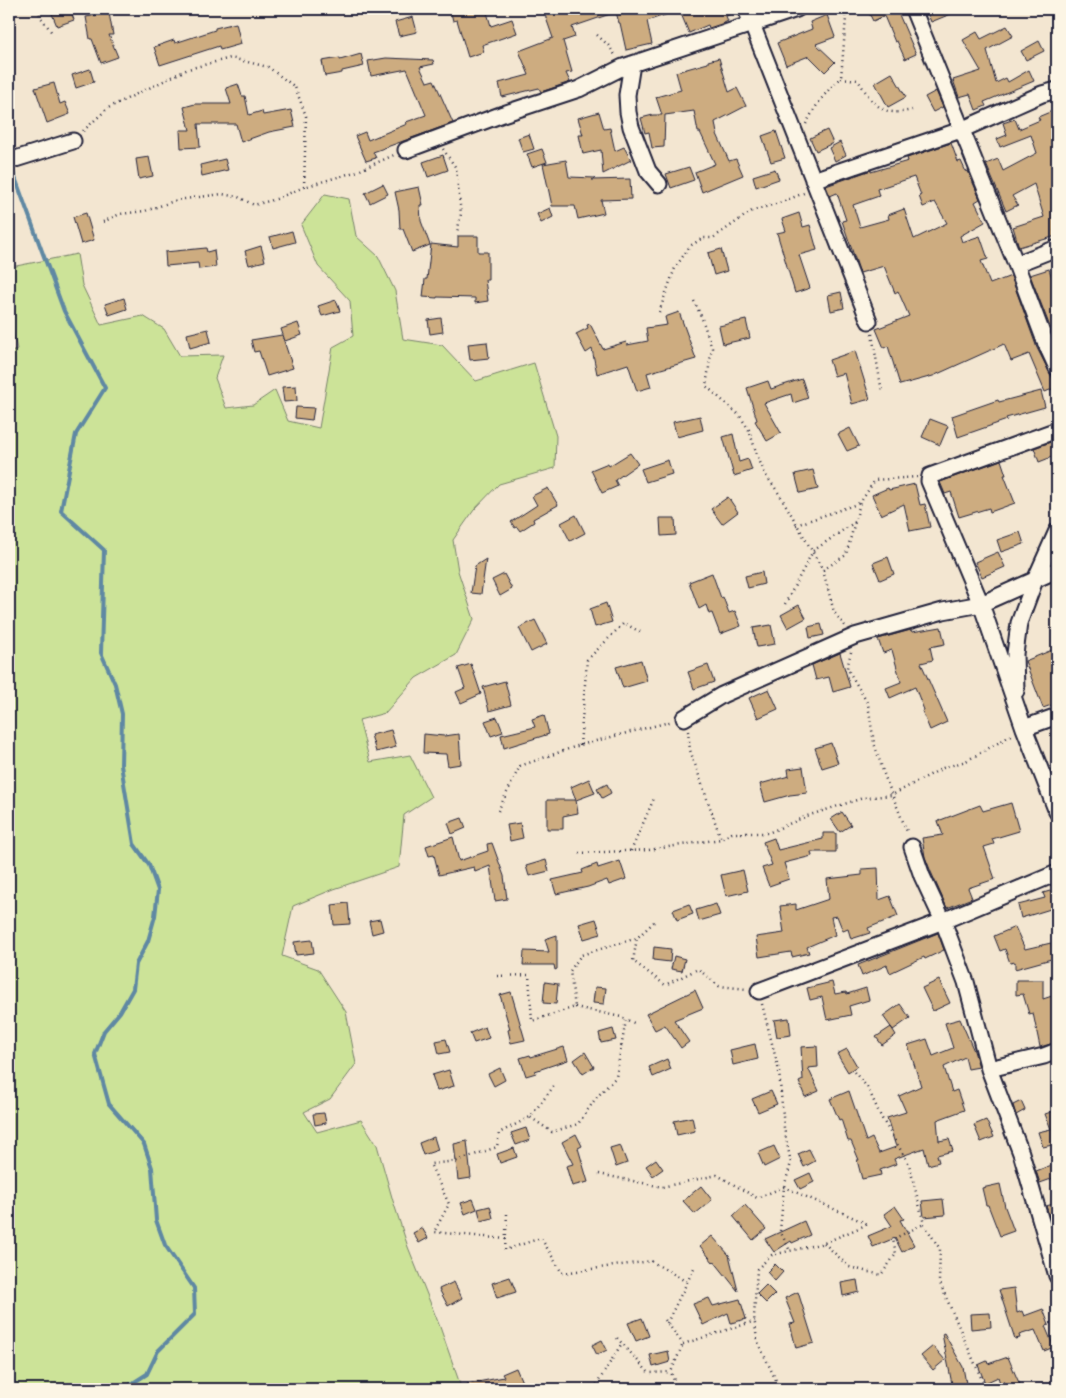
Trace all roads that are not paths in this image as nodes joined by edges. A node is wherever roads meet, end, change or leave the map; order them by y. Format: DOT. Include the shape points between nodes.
graph roads {
  1 [pos="746,9"];
  2 [pos="797,9"];
  3 [pos="913,9"];
  4 [pos="752,25"];
  5 [pos="627,65"];
  6 [pos="1057,90"];
  7 [pos="961,130"];
  8 [pos="73,141"];
  9 [pos="406,150"];
  10 [pos="9,161"];
  11 [pos="659,184"];
  12 [pos="815,184"];
  13 [pos="1057,248"];
  14 [pos="1016,264"];
  15 [pos="869,321"];
  16 [pos="1057,368"];
  17 [pos="1057,430"];
  18 [pos="1057,531"];
  19 [pos="1057,570"];
  20 [pos="1035,580"];
  21 [pos="981,604"];
  22 [pos="1017,706"];
  23 [pos="1057,716"];
  24 [pos="684,718"];
  25 [pos="1024,728"];
  26 [pos="1057,812"];
  27 [pos="912,847"];
  28 [pos="1057,873"];
  29 [pos="943,921"];
  30 [pos="759,991"];
  31 [pos="1057,1051"];
  32 [pos="989,1068"];
  33 [pos="1057,1276"];
  1 -- 4 [label="street"];
  2 -- 4 [label="street"];
  3 -- 7 [label="street"];
  4 -- 5 [label="street"];
  4 -- 12 [label="street"];
  5 -- 9 [label="street" via="580,89"];
  5 -- 11 [label="street" via="630,119 648,170"];
  6 -- 7 [label="street"];
  7 -- 12 [label="street"];
  7 -- 14 [label="street"];
  8 -- 10 [label="street"];
  12 -- 15 [label="street"];
  13 -- 14 [label="street"];
  14 -- 16 [label="street"];
  17 -- 21 [label="street" via="930,476 931,489"];
  18 -- 20 [label="street"];
  19 -- 20 [label="street"];
  20 -- 21 [label="street"];
  20 -- 22 [label="street" via="1019,623 1015,654"];
  21 -- 22 [label="street"];
  21 -- 24 [label="street" via="854,636 722,695"];
  22 -- 25 [label="street"];
  23 -- 25 [label="street"];
  25 -- 26 [label="street"];
  27 -- 29 [label="street"];
  28 -- 29 [label="street"];
  29 -- 30 [label="street"];
  29 -- 32 [label="street" via="966,982"];
  31 -- 32 [label="street"];
  32 -- 33 [label="street" via="1020,1153"];
}
